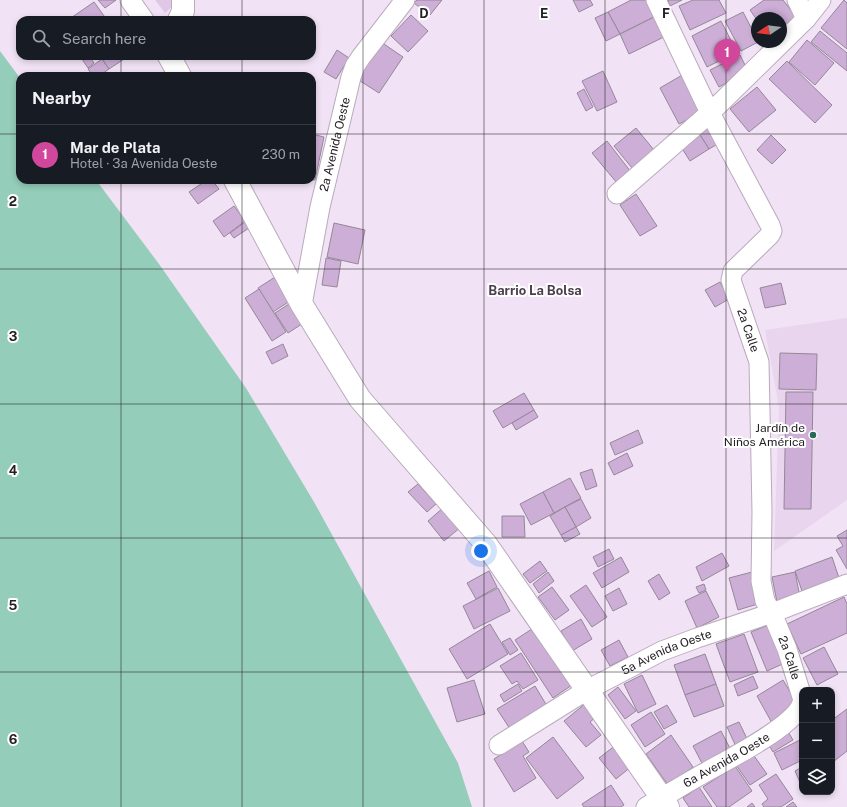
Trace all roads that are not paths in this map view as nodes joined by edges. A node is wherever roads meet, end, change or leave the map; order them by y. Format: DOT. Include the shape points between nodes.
graph roads {
  1 [pos="130,0"];
  2 [pos="183,0"];
  3 [pos="405,0"];
  4 [pos="656,0"];
  5 [pos="797,0"];
  6 [pos="821,0"];
  7 [pos="141,16"];
  8 [pos="181,16"];
  9 [pos="806,18"];
  10 [pos="171,60"];
  11 [pos="178,72"];
  12 [pos="710,113"];
  13 [pos="237,184"];
  14 [pos="617,194"];
  15 [pos="302,305"];
  16 [pos="847,584"];
  17 [pos="772,613"];
  18 [pos="587,690"];
  19 [pos="799,691"];
  20 [pos="799,709"];
  21 [pos="498,745"];
  22 [pos="658,804"];
  1 -- 7 [label="street"];
  2 -- 8 [label="street"];
  3 -- 15 [label="street, 2a Avenida Oeste" via="361,57 351,77 320,206"];
  4 -- 12 [label="street, 2a Calle"];
  5 -- 9 [label="street"];
  6 -- 9 [label="street"];
  9 -- 12 [label="street"];
  10 -- 11 [label="street"];
  12 -- 14 [label="street"];
  12 -- 17 [label="street, 2a Calle" via="772,230 770,236 733,271 731,280 759,362 761,581 765,601"];
  13 -- 15 [label="street"];
  15 -- 18 [label="street" via="360,399 486,544"];
  16 -- 17 [label="street, 5a Avenida Oeste"];
  17 -- 18 [label="street, 5a Avenida Oeste" via="662,651"];
  17 -- 19 [label="street, 2a Calle" via="787,649"];
  18 -- 21 [label="street, 5a Avenida Oeste"];
  18 -- 22 [label="street"];
  20 -- 22 [label="street, 6a Avenida Oeste" via="774,732 740,754 697,776"];
}
